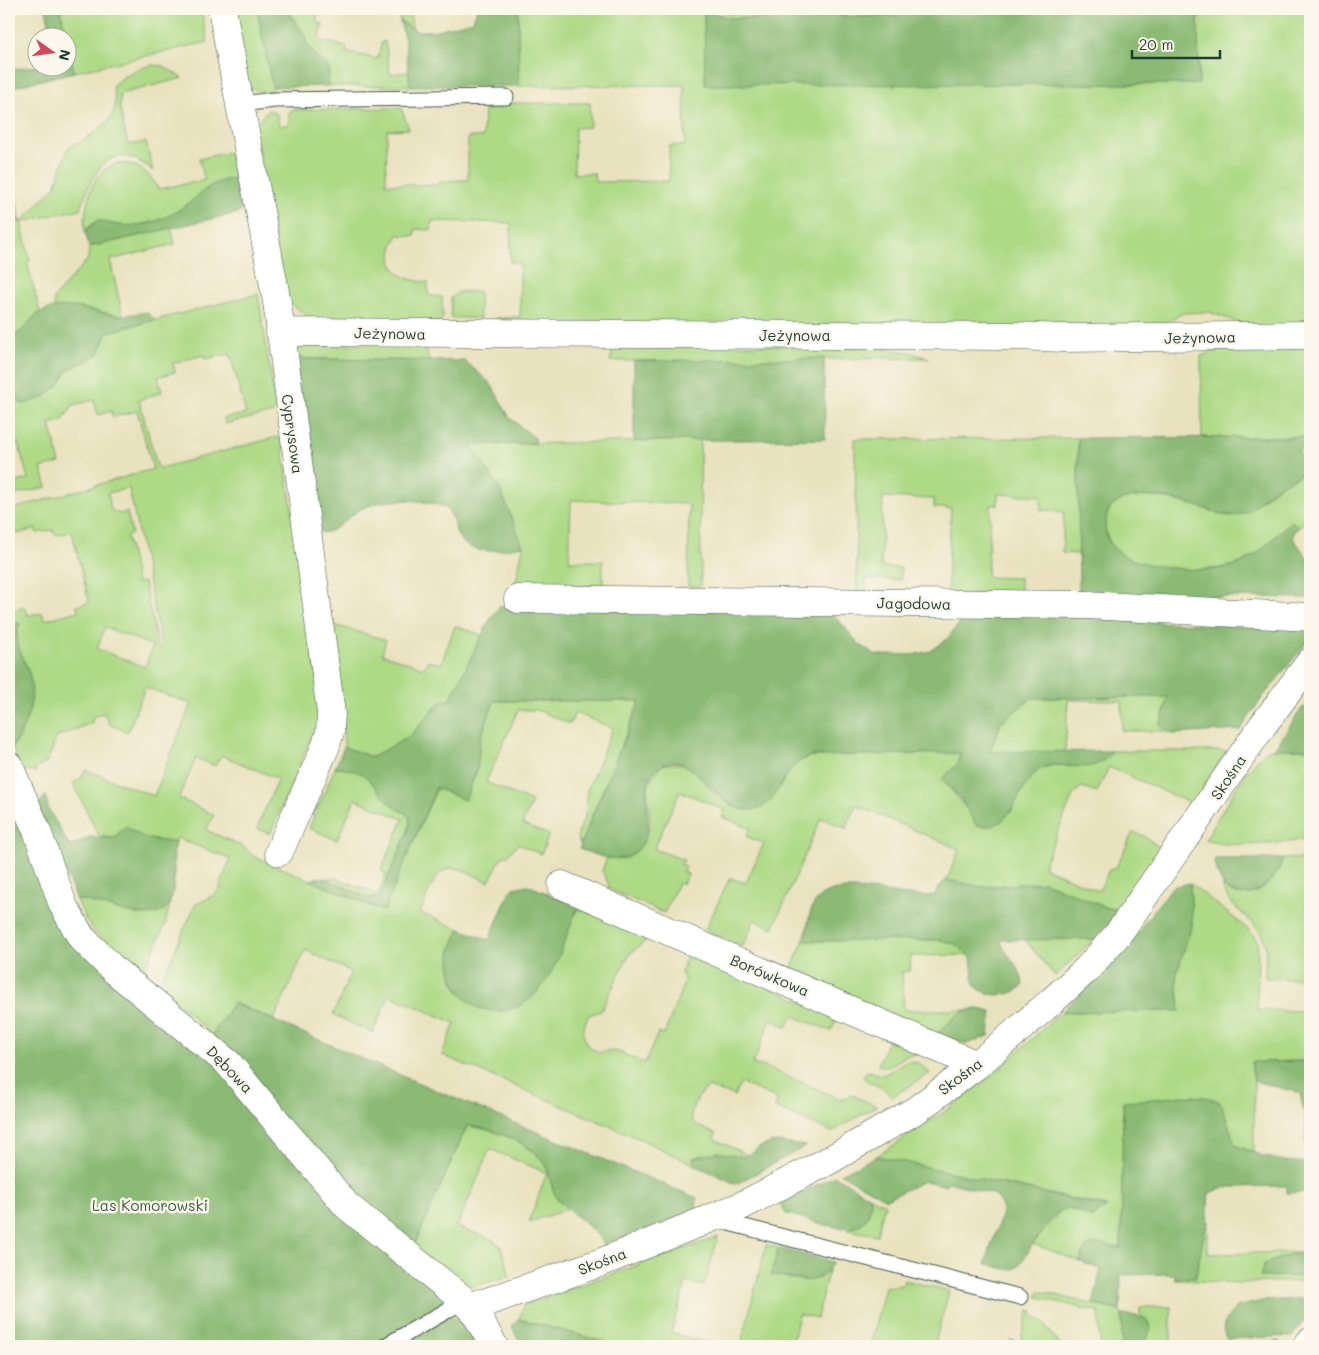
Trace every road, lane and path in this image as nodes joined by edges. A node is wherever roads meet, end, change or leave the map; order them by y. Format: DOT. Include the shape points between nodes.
graph roads {
  1 [pos="222,9"];
  2 [pos="506,96"];
  3 [pos="241,104"];
  4 [pos="280,332"];
  5 [pos="1310,335"];
  6 [pos="518,599"];
  7 [pos="1310,617"];
  8 [pos="1310,662"];
  9 [pos="9,766"];
  10 [pos="279,852"];
  11 [pos="562,885"];
  12 [pos="977,1064"];
  13 [pos="712,1219"];
  14 [pos="1020,1297"];
  15 [pos="468,1304"];
  16 [pos="1310,1342"];
  17 [pos="385,1346"];
  18 [pos="494,1346"];
  19 [pos="1307,1346"];
  1 -- 3 [label="street, Cyprysowa"];
  2 -- 3 [label="lane" via="275,100"];
  3 -- 4 [label="street, Cyprysowa"];
  4 -- 5 [label="street, Jeżynowa" via="1064,338"];
  4 -- 10 [label="street, Cyprysowa" via="331,723 325,748"];
  6 -- 7 [label="street, Jagodowa" via="1086,606"];
  8 -- 12 [label="street, Skośna" via="1118,934 1066,988"];
  9 -- 15 [label="street, Dębowa" via="63,904 81,937 114,970 228,1063 347,1206"];
  11 -- 12 [label="street, Borówkowa"];
  12 -- 13 [label="street, Skośna" via="916,1110 828,1161"];
  13 -- 14 [label="lane"];
  13 -- 15 [label="street, Skośna" via="602,1262 484,1303"];
  15 -- 17 [label="lane" via="455,1306"];
  15 -- 18 [label="street, Dębowa"];
  16 -- 19 [label="street"];
}
